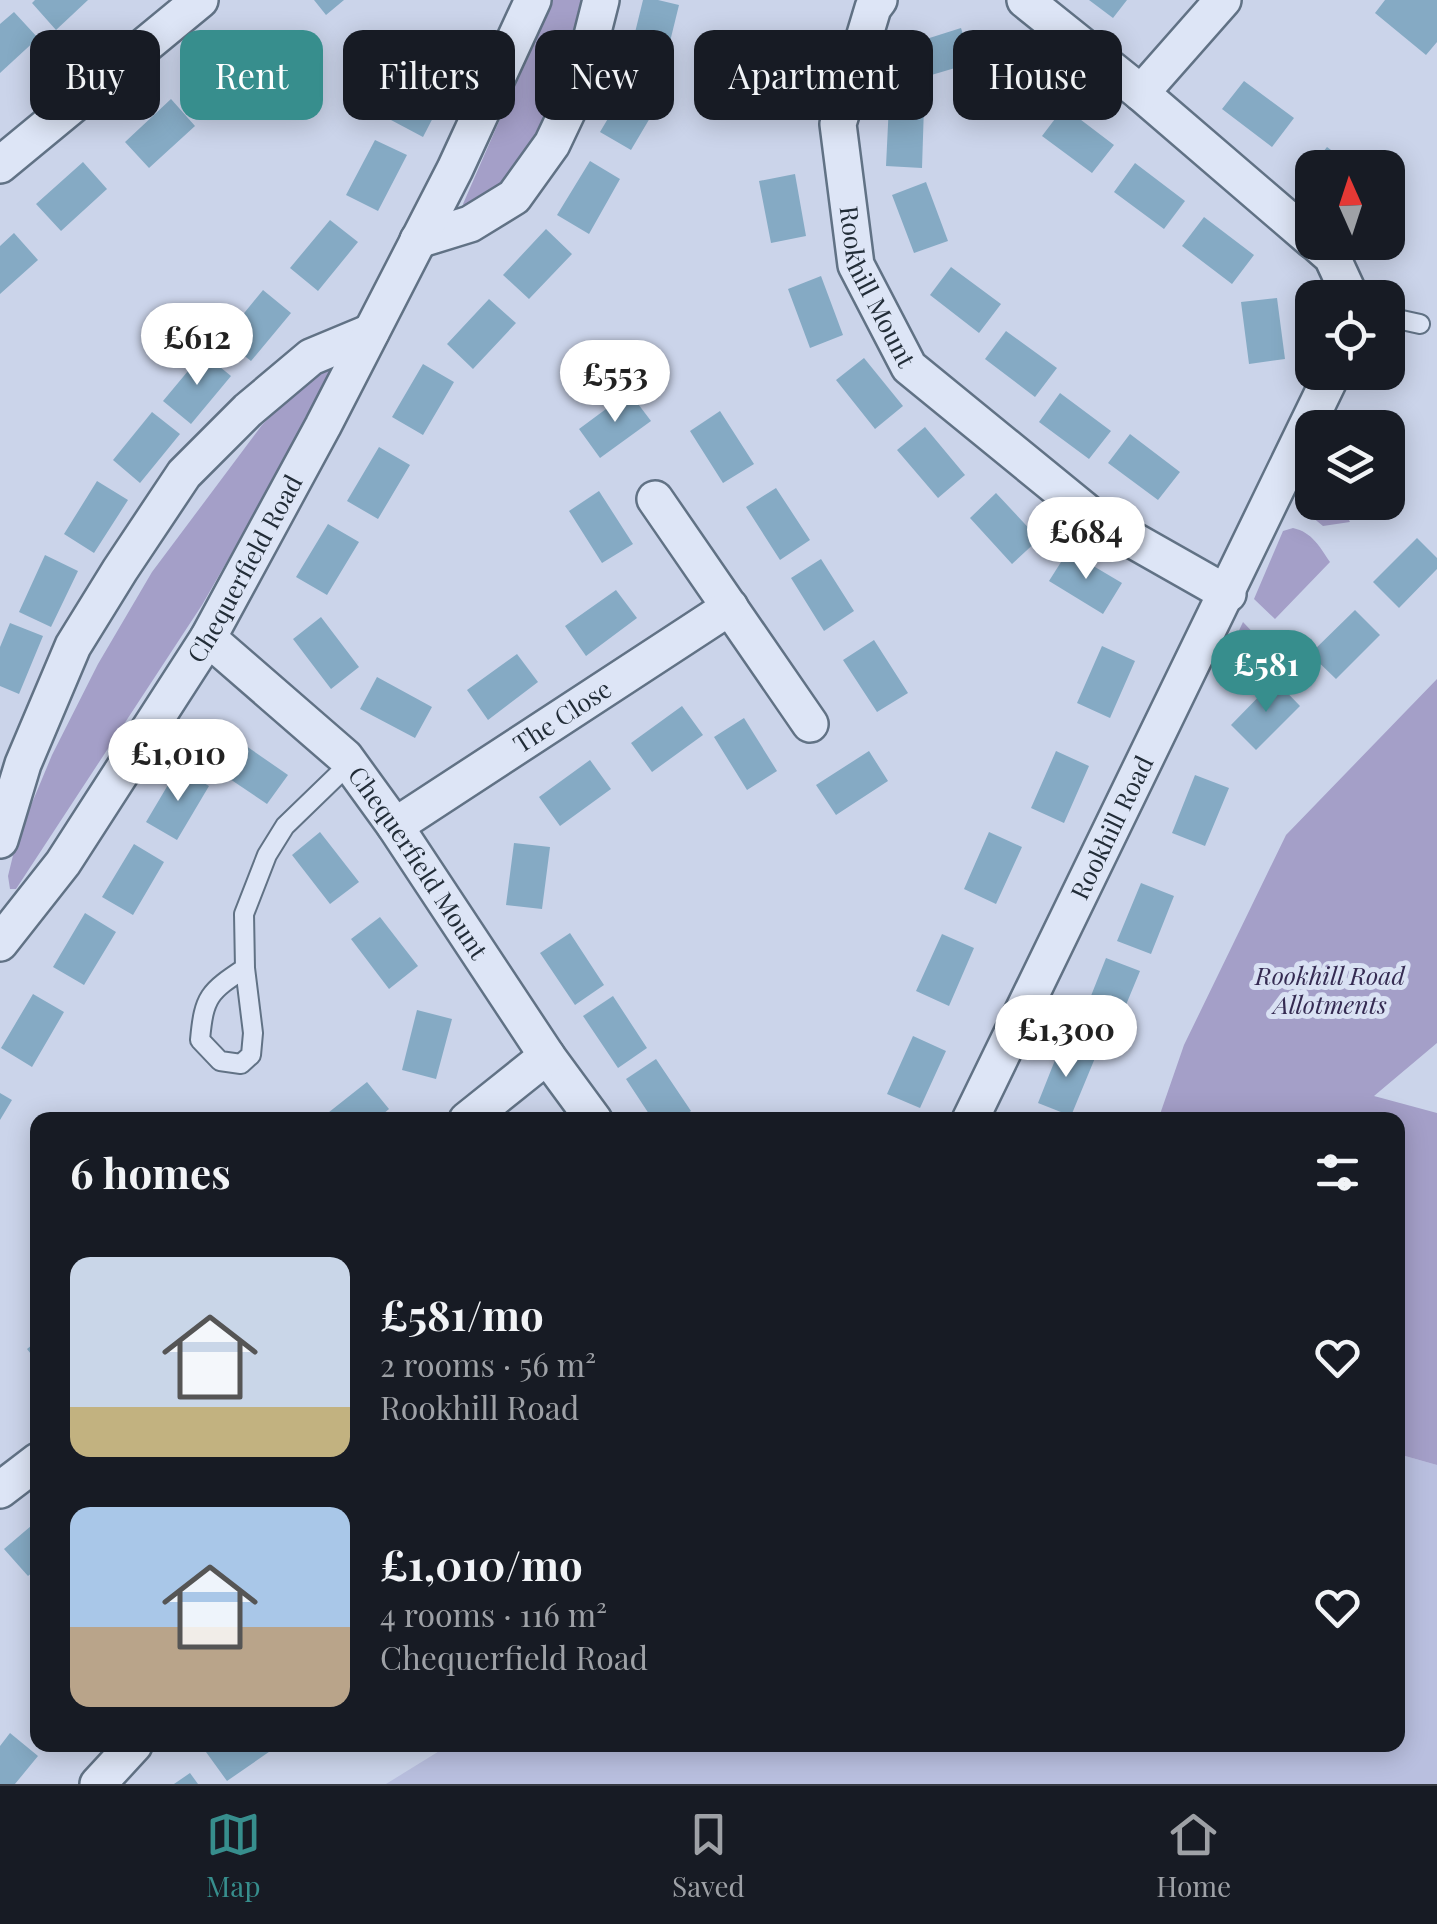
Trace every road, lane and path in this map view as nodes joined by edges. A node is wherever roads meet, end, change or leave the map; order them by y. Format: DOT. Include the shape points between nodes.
graph roads {
  1 [pos="200,0"];
  2 [pos="534,0"];
  3 [pos="601,0"];
  4 [pos="878,0"];
  5 [pos="1026,0"];
  6 [pos="1223,0"];
  7 [pos="1141,92"];
  8 [pos="0,165"];
  9 [pos="1295,225"];
  10 [pos="418,240"];
  11 [pos="1405,321"];
  12 [pos="1420,324"];
  13 [pos="372,332"];
  14 [pos="1324,390"];
  15 [pos="656,498"];
  16 [pos="1228,594"];
  17 [pos="730,607"];
  18 [pos="208,638"];
  19 [pos="810,724"];
  20 [pos="349,764"];
  21 [pos="396,826"];
  22 [pos="0,840"];
  23 [pos="0,943"];
  24 [pos="245,968"];
  25 [pos="547,1056"];
  26 [pos="476,1112"];
  27 [pos="588,1112"];
  28 [pos="974,1112"];
  29 [pos="30,1466"];
  30 [pos="0,1490"];
  31 [pos="128,1752"];
  32 [pos="98,1784"];
  1 -- 8 [label="street"];
  2 -- 10 [label="street, Chequerfield Road"];
  3 -- 10 [label="street" via="579,87 552,144 514,196 470,224"];
  4 -- 16 [label="street, Rookhill Mount" via="838,124 856,265 909,367 1094,518"];
  5 -- 7 [label="street"];
  6 -- 7 [label="street"];
  7 -- 9 [label="street"];
  10 -- 13 [label="street, Chequerfield Road"];
  11 -- 12 [label="lane"];
  13 -- 18 [label="street, Chequerfield Road"];
  13 -- 22 [label="street" via="311,358 184,474 73,646 23,764"];
  14 -- 16 [label="street, Rookhill Road"];
  15 -- 17 [label="street"];
  16 -- 28 [label="street, Rookhill Road"];
  17 -- 19 [label="street"];
  17 -- 21 [label="street, The Close"];
  18 -- 20 [label="street, Chequerfield Mount"];
  18 -- 23 [label="street, Chequerfield Road" via="64,864"];
  20 -- 21 [label="street, Chequerfield Mount"];
  20 -- 24 [label="lane" via="284,826 266,855 244,914"];
  21 -- 25 [label="street, Chequerfield Mount"];
  24 -- 24 [label="lane" via="252,1055 241,1064 220,1061 200,1040 203,1010 215,988"];
  25 -- 26 [label="street"];
  25 -- 27 [label="street, Chequerfield Mount"];
  29 -- 30 [label="street"];
  31 -- 32 [label="street"];
}
